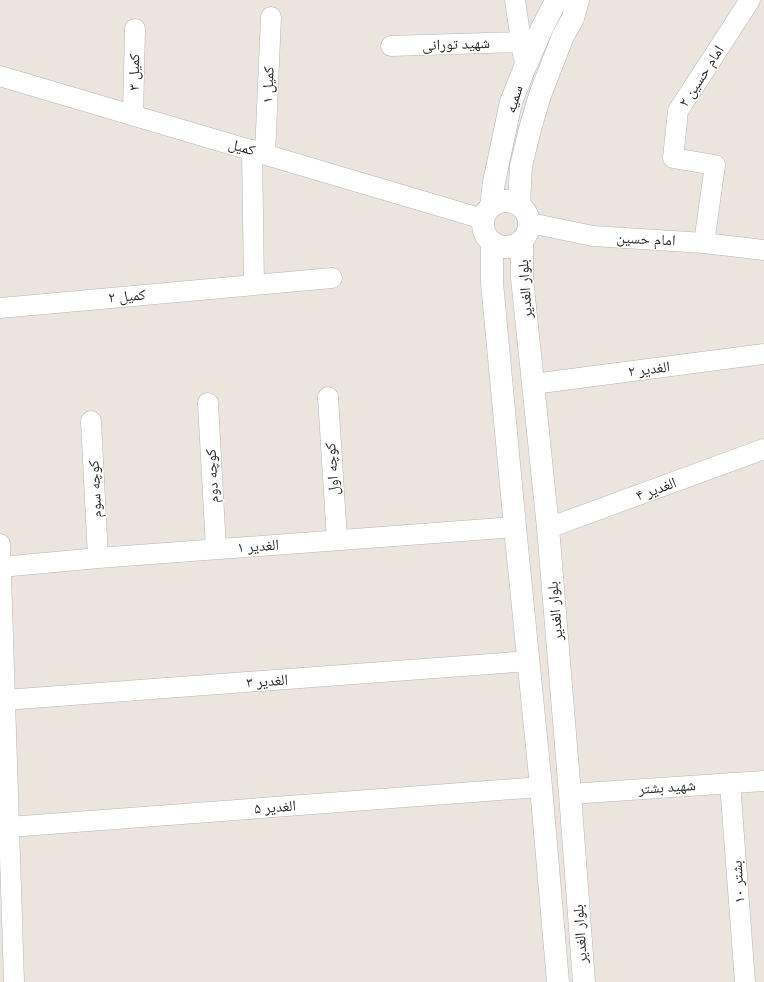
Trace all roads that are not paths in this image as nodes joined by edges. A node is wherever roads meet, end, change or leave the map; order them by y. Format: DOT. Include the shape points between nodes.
graph roads {
  1 [pos="515,0"];
  2 [pos="558,0"];
  3 [pos="578,0"];
  4 [pos="750,0"];
  5 [pos="271,17"];
  6 [pos="135,29"];
  7 [pos="521,42"];
  8 [pos="391,46"];
  9 [pos="525,67"];
  10 [pos="0,76"];
  11 [pos="134,115"];
  12 [pos="259,152"];
  13 [pos="519,204"];
  14 [pos="487,212"];
  15 [pos="526,232"];
  16 [pos="492,242"];
  17 [pos="704,243"];
  18 [pos="764,250"];
  19 [pos="332,278"];
  20 [pos="254,284"];
  21 [pos="0,308"];
  22 [pos="764,354"];
  23 [pos="533,384"];
  24 [pos="328,397"];
  25 [pos="208,403"];
  26 [pos="91,421"];
  27 [pos="764,449"];
  28 [pos="514,527"];
  29 [pos="548,528"];
  30 [pos="337,540"];
  31 [pos="0,544"];
  32 [pos="216,549"];
  33 [pos="98,558"];
  34 [pos="1,567"];
  35 [pos="528,661"];
  36 [pos="5,700"];
  37 [pos="764,781"];
  38 [pos="730,783"];
  39 [pos="541,787"];
  40 [pos="570,794"];
  41 [pos="9,827"];
  42 [pos="14,982"];
  43 [pos="558,982"];
  44 [pos="584,982"];
  45 [pos="745,982"];
  1 -- 7 [label="street"];
  2 -- 9 [label="street, سمیه"];
  3 -- 13 [label="street, سمیه" via="573,18 563,36 540,95 530,129 521,166"];
  4 -- 17 [label="street, امام حسین ۲" via="678,111 672,158 715,165"];
  5 -- 12 [label="street, کمیل ۱"];
  6 -- 11 [label="street, کمیل ۳"];
  7 -- 8 [label="street, شهید تورانی"];
  7 -- 9 [label="street"];
  9 -- 14 [label="street, سمیه" via="511,102"];
  10 -- 11 [label="street, کمیل"];
  11 -- 12 [label="street, کمیل"];
  12 -- 14 [label="street, کمیل"];
  12 -- 20 [label="street"];
  13 -- 14 [label="street" via="505,200 497,202"];
  13 -- 15 [label="street" via="528,216"];
  14 -- 16 [label="street" via="484,232"];
  15 -- 16 [label="street" via="510,247"];
  15 -- 17 [label="street, امام حسین"];
  15 -- 23 [label="street, بلوار الغدیر" via="522,278"];
  16 -- 28 [label="street, بلوار الغدیر" via="492,283"];
  17 -- 18 [label="street, امام حسین"];
  19 -- 20 [label="street, کمیل ۲"];
  20 -- 21 [label="street, کمیل ۲"];
  22 -- 23 [label="street, الغدیر ۲"];
  23 -- 29 [label="street, بلوار الغدیر"];
  24 -- 30 [label="street, کوچه اول"];
  25 -- 32 [label="street, کوچه دوم"];
  26 -- 33 [label="street, کوچه سوم"];
  27 -- 29 [label="street, الغدیر ۴"];
  28 -- 30 [label="street, الغدیر ۱"];
  28 -- 35 [label="street, بلوار الغدیر"];
  29 -- 40 [label="street, بلوار الغدیر"];
  30 -- 32 [label="street, الغدیر ۱"];
  31 -- 34 [label="street"];
  32 -- 33 [label="street, الغدیر ۱"];
  33 -- 34 [label="street, الغدیر ۱"];
  34 -- 36 [label="street"];
  35 -- 36 [label="street, الغدیر ۳"];
  35 -- 39 [label="street, بلوار الغدیر"];
  36 -- 41 [label="street"];
  37 -- 38 [label="street, شهید بشتر"];
  38 -- 40 [label="street, شهید بشتر"];
  38 -- 45 [label="street, بشتر ۱۰"];
  39 -- 41 [label="street, الغدیر ۵"];
  39 -- 43 [label="street, بلوار الغدیر"];
  40 -- 44 [label="street, بلوار الغدیر"];
  41 -- 42 [label="street"];
}
